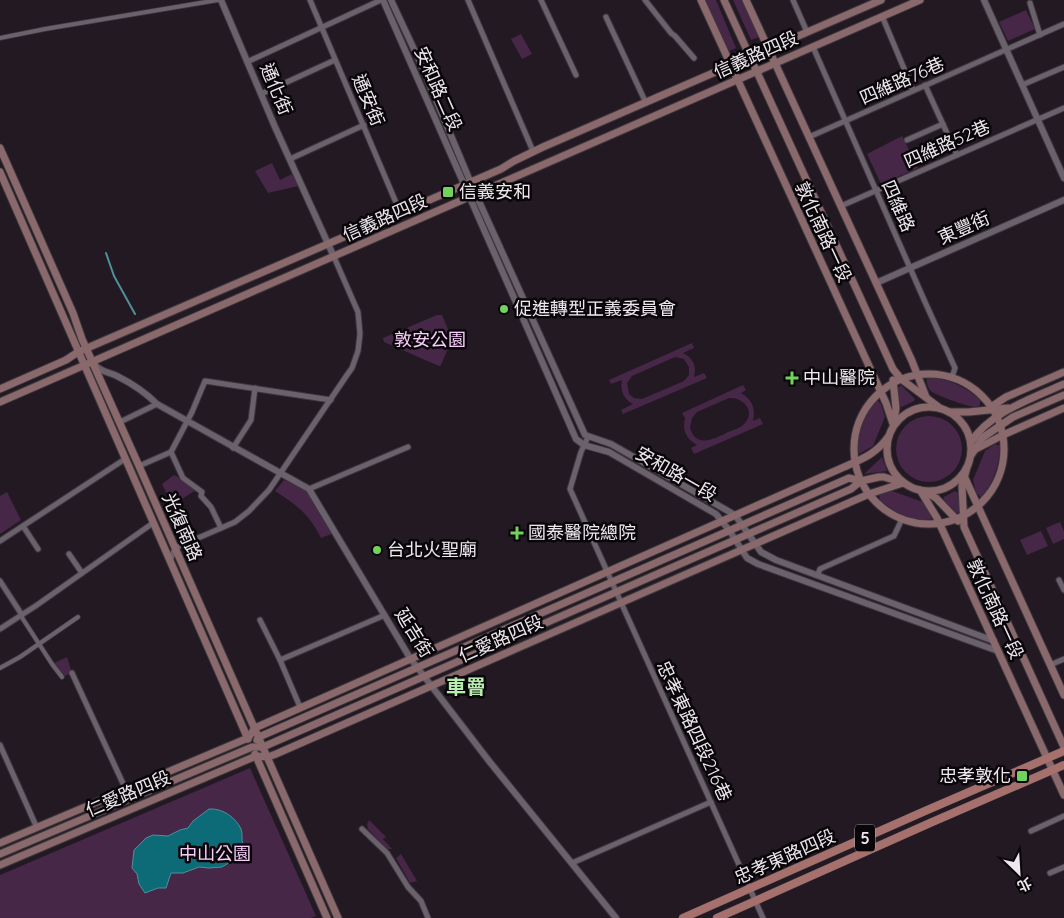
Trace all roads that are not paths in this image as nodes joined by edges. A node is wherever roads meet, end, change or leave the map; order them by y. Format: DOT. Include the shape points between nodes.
graph roads {
  1 [pos="219,0"];
  2 [pos="310,0"];
  3 [pos="382,0"];
  4 [pos="391,0"];
  5 [pos="468,0"];
  6 [pos="541,0"];
  7 [pos="644,0"];
  8 [pos="701,0"];
  9 [pos="724,0"];
  10 [pos="746,0"];
  11 [pos="793,0"];
  12 [pos="881,0"];
  13 [pos="920,0"];
  14 [pos="984,0"];
  15 [pos="1030,4"];
  16 [pos="882,16"];
  17 [pos="606,18"];
  18 [pos="1064,24"];
  19 [pos="322,27"];
  20 [pos="807,32"];
  21 [pos="1040,35"];
  22 [pos="0,38"];
  23 [pos="813,47"];
  24 [pos="769,50"];
  25 [pos="1006,50"];
  26 [pos="750,57"];
  27 [pos="694,58"];
  28 [pos="335,60"];
  29 [pos="248,62"];
  30 [pos="775,64"];
  31 [pos="731,66"];
  32 [pos="1064,67"];
  33 [pos="757,71"];
  34 [pos="576,75"];
  35 [pos="737,80"];
  36 [pos="925,85"];
  37 [pos="1022,85"];
  38 [pos="913,90"];
  39 [pos="261,94"];
  40 [pos="646,103"];
  41 [pos="1064,108"];
  42 [pos="1038,120"];
  43 [pos="846,121"];
  44 [pos="943,124"];
  45 [pos="364,125"];
  46 [pos="809,137"];
  47 [pos="907,140"];
  48 [pos="0,148"];
  49 [pos="533,151"];
  50 [pos="957,155"];
  51 [pos="290,159"];
  52 [pos="0,172"];
  53 [pos="1064,178"];
  54 [pos="470,189"];
  55 [pos="876,191"];
  56 [pos="1064,200"];
  57 [pos="840,206"];
  58 [pos="400,212"];
  59 [pos="328,244"];
  60 [pos="334,257"];
  61 [pos="910,268"];
  62 [pos="876,283"];
  63 [pos="86,349"];
  64 [pos="78,352"];
  65 [pos="92,363"];
  66 [pos="84,366"];
  67 [pos="893,369"];
  68 [pos="1064,372"];
  69 [pos="917,375"];
  70 [pos="952,377"];
  71 [pos="902,379"];
  72 [pos="894,383"];
  73 [pos="1064,384"];
  74 [pos="255,388"];
  75 [pos="0,389"];
  76 [pos="880,392"];
  77 [pos="1064,395"];
  78 [pos="926,397"];
  79 [pos="331,400"];
  80 [pos="0,402"];
  81 [pos="157,404"];
  82 [pos="940,408"];
  83 [pos="992,408"];
  84 [pos="1009,408"];
  85 [pos="1064,408"];
  86 [pos="950,412"];
  87 [pos="997,417"];
  88 [pos="188,420"];
  89 [pos="120,422"];
  90 [pos="1001,426"];
  91 [pos="892,427"];
  92 [pos="1003,435"];
  93 [pos="588,437"];
  94 [pos="888,437"];
  95 [pos="971,442"];
  96 [pos="584,445"];
  97 [pos="408,447"];
  98 [pos="233,448"];
  99 [pos="974,450"];
  100 [pos="171,452"];
  101 [pos="970,457"];
  102 [pos="124,459"];
  103 [pos="855,462"];
  104 [pos="139,466"];
  105 [pos="967,468"];
  106 [pos="280,473"];
  107 [pos="964,478"];
  108 [pos="861,481"];
  109 [pos="904,484"];
  110 [pos="309,489"];
  111 [pos="920,490"];
  112 [pos="868,494"];
  113 [pos="978,506"];
  114 [pos="735,515"];
  115 [pos="960,517"];
  116 [pos="902,519"];
  117 [pos="722,521"];
  118 [pos="153,523"];
  119 [pos="939,523"];
  120 [pos="741,525"];
  121 [pos="23,526"];
  122 [pos="221,528"];
  123 [pos="729,530"];
  124 [pos="748,534"];
  125 [pos="735,540"];
  126 [pos="0,541"];
  127 [pos="754,544"];
  128 [pos="176,548"];
  129 [pos="38,549"];
  130 [pos="741,550"];
  131 [pos="69,554"];
  132 [pos="170,561"];
  133 [pos="606,572"];
  134 [pos="82,573"];
  135 [pos="818,574"];
  136 [pos="0,580"];
  137 [pos="1059,580"];
  138 [pos="611,582"];
  139 [pos="1064,590"];
  140 [pos="616,592"];
  141 [pos="620,603"];
  142 [pos="21,615"];
  143 [pos="385,615"];
  144 [pos="78,617"];
  145 [pos="260,620"];
  146 [pos="0,629"];
  147 [pos="994,641"];
  148 [pos="40,643"];
  149 [pos="998,651"];
  150 [pos="410,658"];
  151 [pos="1064,659"];
  152 [pos="280,660"];
  153 [pos="1050,665"];
  154 [pos="417,667"];
  155 [pos="0,668"];
  156 [pos="72,673"];
  157 [pos="62,676"];
  158 [pos="424,677"];
  159 [pos="432,686"];
  160 [pos="1064,695"];
  161 [pos="300,708"];
  162 [pos="255,728"];
  163 [pos="259,737"];
  164 [pos="248,738"];
  165 [pos="0,745"];
  166 [pos="252,746"];
  167 [pos="263,747"];
  168 [pos="1064,747"];
  169 [pos="1064,751"];
  170 [pos="256,756"];
  171 [pos="268,757"];
  172 [pos="1047,758"];
  173 [pos="1064,765"];
  174 [pos="1053,770"];
  175 [pos="126,790"];
  176 [pos="1064,796"];
  177 [pos="711,802"];
  178 [pos="1064,816"];
  179 [pos="37,828"];
  180 [pos="362,829"];
  181 [pos="1031,831"];
  182 [pos="0,843"];
  183 [pos="0,854"];
  184 [pos="572,863"];
  185 [pos="0,865"];
  186 [pos="1064,867"];
  187 [pos="1050,873"];
  188 [pos="750,888"];
  189 [pos="756,901"];
  190 [pos="327,918"];
  191 [pos="338,918"];
  192 [pos="428,918"];
  193 [pos="616,918"];
  194 [pos="683,918"];
  195 [pos="717,918"];
  196 [pos="763,918"];
  1 -- 22 [label="street"];
  1 -- 29 [label="street, 通化街"];
  2 -- 19 [label="street, 通安街"];
  3 -- 19 [label="street"];
  3 -- 54 [label="street, 安和路二段"];
  4 -- 54 [label="street, 安和路二段" via="420,62"];
  5 -- 49 [label="street"];
  6 -- 34 [label="street"];
  7 -- 27 [label="street"];
  8 -- 31 [label="main road, 敦化南路一段"];
  9 -- 26 [label="main road, 敦化南路一段"];
  10 -- 24 [label="main road, 敦化南路一段"];
  11 -- 20 [label="street"];
  12 -- 20 [label="main road, 信義路四段"];
  13 -- 16 [label="main road, 信義路四段"];
  14 -- 25 [label="street"];
  15 -- 21 [label="street"];
  16 -- 23 [label="main road, 信義路四段"];
  16 -- 38 [label="street"];
  17 -- 40 [label="street"];
  18 -- 21 [label="street, 四維路76巷"];
  19 -- 28 [label="street, 通安街"];
  19 -- 29 [label="street"];
  20 -- 24 [label="main road, 信義路四段"];
  21 -- 25 [label="street, 四維路76巷"];
  23 -- 30 [label="main road, 信義路四段"];
  23 -- 43 [label="street, 四維路"];
  24 -- 26 [label="main road, 信義路四段"];
  24 -- 30 [label="main road, 敦化南路一段"];
  25 -- 36 [label="street, 四維路76巷"];
  25 -- 37 [label="street"];
  26 -- 31 [label="main road, 信義路四段"];
  26 -- 33 [label="main road, 敦化南路一段"];
  28 -- 39 [label="street"];
  28 -- 45 [label="street, 通安街"];
  29 -- 39 [label="street, 通化街"];
  30 -- 33 [label="main road, 信義路四段"];
  30 -- 46 [label="main road, 敦化南路一段"];
  31 -- 35 [label="main road, 敦化南路一段"];
  31 -- 40 [label="main road, 信義路四段"];
  32 -- 37 [label="street"];
  33 -- 35 [label="main road, 信義路四段"];
  33 -- 67 [label="main road, 敦化南路一段"];
  35 -- 54 [label="main road, 信義路四段"];
  35 -- 76 [label="main road, 敦化南路一段"];
  36 -- 38 [label="street, 四維路76巷"];
  36 -- 44 [label="street"];
  37 -- 42 [label="street"];
  38 -- 43 [label="street, 四維路76巷"];
  39 -- 51 [label="street, 通化街"];
  40 -- 49 [label="main road, 信義路四段"];
  41 -- 42 [label="street, 四維路52巷"];
  42 -- 50 [label="street, 四維路52巷"];
  42 -- 53 [label="street"];
  43 -- 46 [label="street, 四維路76巷"];
  43 -- 55 [label="street, 四維路"];
  44 -- 47 [label="street"];
  44 -- 50 [label="street"];
  45 -- 51 [label="street"];
  45 -- 58 [label="street, 通安街"];
  46 -- 57 [label="main road, 敦化南路一段"];
  48 -- 63 [label="main road, 光復南路"];
  49 -- 54 [label="main road, 信義路四段"];
  50 -- 55 [label="street, 四維路52巷"];
  51 -- 59 [label="street, 通化街"];
  52 -- 64 [label="main road, 光復南路"];
  54 -- 58 [label="main road, 信義路四段"];
  54 -- 60 [label="main road, 信義路四段"];
  54 -- 93 [label="street"];
  54 -- 96 [label="street" via="575,437"];
  55 -- 57 [label="street, 四維路52巷"];
  55 -- 61 [label="street, 四維路"];
  56 -- 61 [label="street, 東豐街"];
  57 -- 62 [label="main road, 敦化南路一段"];
  58 -- 59 [label="main road, 信義路四段"];
  59 -- 60 [label="street, 通化街"];
  59 -- 63 [label="main road, 信義路四段"];
  60 -- 65 [label="main road, 信義路四段"];
  60 -- 79 [label="street" via="356,307 360,334 352,368"];
  61 -- 62 [label="street, 東豐街"];
  61 -- 70 [label="street, 四維路" via="955,368"];
  62 -- 69 [label="main road, 敦化南路一段"];
  63 -- 64 [label="main road, 信義路四段"];
  63 -- 65 [label="main road, 光復南路"];
  64 -- 66 [label="main road, 光復南路"];
  64 -- 75 [label="main road, 信義路四段"];
  65 -- 66 [label="main road, 信義路四段"];
  65 -- 81 [label="street"];
  65 -- 89 [label="main road, 光復南路"];
  66 -- 80 [label="main road, 信義路四段"];
  66 -- 102 [label="main road, 光復南路"];
  67 -- 71 [label="main road, 敦化南路一段"];
  67 -- 72 [label="main road, 敦化南路一段"];
  68 -- 83 [label="main road" via="1006,397"];
  69 -- 70 [label="main road"];
  69 -- 71 [label="main road"];
  69 -- 78 [label="main road, 敦化南路一段"];
  70 -- 83 [label="main road" via="973,388"];
  71 -- 72 [label="main road"];
  71 -- 78 [label="main road, 敦化南路一段"];
  72 -- 76 [label="main road"];
  72 -- 91 [label="main road, 敦化南路一段" via="896,408"];
  73 -- 84 [label="main road"];
  74 -- 79 [label="street"];
  74 -- 88 [label="street" via="205,381"];
  74 -- 98 [label="street" via="251,420"];
  76 -- 91 [label="main road, 敦化南路一段" via="890,412"];
  76 -- 103 [label="main road" via="867,406 858,424 854,439"];
  77 -- 90 [label="main road" via="1013,417"];
  78 -- 82 [label="main road, 敦化南路一段"];
  79 -- 106 [label="street"];
  81 -- 88 [label="street"];
  81 -- 89 [label="street"];
  82 -- 86 [label="main road"];
  82 -- 91 [label="main road" via="924,407 908,412"];
  83 -- 84 [label="main road"];
  83 -- 86 [label="main road"];
  83 -- 87 [label="main road"];
  84 -- 87 [label="main road"];
  85 -- 92 [label="main road"];
  86 -- 95 [label="main road" via="964,425"];
  87 -- 90 [label="main road"];
  87 -- 95 [label="main road"];
  88 -- 98 [label="street"];
  88 -- 100 [label="street"];
  89 -- 104 [label="main road, 光復南路"];
  90 -- 92 [label="main road"];
  90 -- 99 [label="main road" via="982,438"];
  91 -- 94 [label="main road"];
  92 -- 99 [label="main road"];
  92 -- 113 [label="main road" via="1000,473"];
  93 -- 96 [label="street, 忠孝東路四段216巷"];
  93 -- 114 [label="street, 安和路一段" via="611,444"];
  94 -- 103 [label="main road, 仁愛路四段" via="874,453"];
  94 -- 109 [label="main road" via="890,466"];
  95 -- 101 [label="main road"];
  96 -- 117 [label="street, 安和路一段" via="609,452 706,508"];
  96 -- 133 [label="street, 忠孝東路四段216巷" via="570,489"];
  97 -- 110 [label="street"];
  98 -- 106 [label="street"];
  99 -- 101 [label="main road"];
  100 -- 104 [label="street"];
  100 -- 122 [label="street" via="183,478 202,492 201,496 211,507"];
  101 -- 105 [label="main road"];
  102 -- 118 [label="main road, 光復南路"];
  102 -- 121 [label="street"];
  103 -- 108 [label="main road"];
  103 -- 114 [label="main road, 仁愛路四段"];
  104 -- 128 [label="main road, 光復南路"];
  105 -- 107 [label="main road, 敦化南路一段"];
  105 -- 111 [label="main road" via="947,486 931,491"];
  106 -- 110 [label="street"];
  106 -- 122 [label="street" via="249,511"];
  107 -- 113 [label="main road, 敦化南路一段"];
  107 -- 115 [label="main road, 敦化南路一段"];
  108 -- 109 [label="main road, 仁愛路四段" via="884,477"];
  108 -- 112 [label="main road"];
  108 -- 120 [label="main road, 仁愛路四段" via="849,478"];
  108 -- 124 [label="main road, 仁愛路四段" via="854,488"];
  109 -- 111 [label="main road"];
  109 -- 112 [label="main road, 仁愛路四段"];
  110 -- 143 [label="street, 延吉街"];
  111 -- 115 [label="main road"];
  111 -- 119 [label="main road, 敦化南路一段"];
  112 -- 116 [label="main road" via="883,509"];
  112 -- 127 [label="main road, 仁愛路四段"];
  113 -- 115 [label="main road"];
  113 -- 153 [label="main road, 敦化南路一段"];
  114 -- 117 [label="main road, 仁愛路四段"];
  114 -- 120 [label="street, 安和路一段"];
  115 -- 119 [label="main road"];
  115 -- 168 [label="main road, 敦化南路一段"];
  116 -- 119 [label="main road" via="922,524"];
  116 -- 135 [label="street" via="894,536 820,569"];
  117 -- 123 [label="street, 安和路一段"];
  117 -- 133 [label="main road, 仁愛路四段"];
  118 -- 132 [label="main road, 光復南路"];
  118 -- 134 [label="street"];
  119 -- 147 [label="main road, 敦化南路一段"];
  120 -- 123 [label="main road, 仁愛路四段"];
  120 -- 124 [label="street, 安和路一段"];
  121 -- 126 [label="street"];
  121 -- 129 [label="street"];
  122 -- 128 [label="street"];
  123 -- 125 [label="street, 安和路一段"];
  123 -- 138 [label="main road, 仁愛路四段"];
  124 -- 125 [label="main road, 仁愛路四段"];
  124 -- 127 [label="street, 安和路一段"];
  125 -- 130 [label="street, 安和路一段"];
  125 -- 140 [label="main road, 仁愛路四段"];
  127 -- 130 [label="main road, 仁愛路四段"];
  127 -- 135 [label="street, 安和路一段" via="776,560"];
  128 -- 132 [label="street"];
  128 -- 162 [label="main road, 光復南路"];
  130 -- 141 [label="main road, 仁愛路四段"];
  130 -- 149 [label="street, 安和路一段" via="758,564"];
  131 -- 134 [label="street"];
  132 -- 164 [label="main road, 光復南路"];
  133 -- 138 [label="street, 忠孝東路四段216巷"];
  133 -- 150 [label="main road, 仁愛路四段"];
  134 -- 142 [label="street"];
  135 -- 147 [label="street, 安和路一段"];
  136 -- 142 [label="street"];
  137 -- 139 [label="street"];
  138 -- 140 [label="street, 忠孝東路四段216巷"];
  138 -- 154 [label="main road, 仁愛路四段"];
  140 -- 141 [label="street, 忠孝東路四段216巷"];
  140 -- 158 [label="main road, 仁愛路四段"];
  141 -- 159 [label="main road, 仁愛路四段"];
  141 -- 177 [label="street, 忠孝東路四段216巷"];
  142 -- 146 [label="street"];
  142 -- 148 [label="street"];
  143 -- 150 [label="street, 延吉街"];
  143 -- 152 [label="street"];
  144 -- 148 [label="street"];
  145 -- 152 [label="street"];
  147 -- 149 [label="main road, 敦化南路一段"];
  148 -- 155 [label="street"];
  148 -- 157 [label="street"];
  149 -- 172 [label="main road, 敦化南路一段"];
  150 -- 154 [label="street, 延吉街"];
  150 -- 161 [label="main road, 仁愛路四段"];
  151 -- 153 [label="street"];
  152 -- 161 [label="street"];
  153 -- 160 [label="main road, 敦化南路一段"];
  154 -- 158 [label="street, 延吉街"];
  154 -- 163 [label="main road, 仁愛路四段"];
  156 -- 175 [label="street"];
  158 -- 159 [label="street, 延吉街"];
  158 -- 167 [label="main road, 仁愛路四段"];
  159 -- 171 [label="main road, 仁愛路四段"];
  159 -- 184 [label="street, 延吉街"];
  161 -- 162 [label="main road, 仁愛路四段"];
  162 -- 163 [label="main road, 光復南路"];
  162 -- 164 [label="main road"];
  163 -- 166 [label="main road, 仁愛路四段"];
  163 -- 167 [label="main road, 光復南路"];
  164 -- 166 [label="main road, 光復南路"];
  164 -- 175 [label="main road, 仁愛路四段"];
  165 -- 179 [label="street"];
  166 -- 167 [label="main road, 仁愛路四段"];
  166 -- 170 [label="main road, 光復南路"];
  166 -- 183 [label="main road, 仁愛路四段"];
  167 -- 171 [label="main road, 光復南路"];
  169 -- 172 [label="main road, 忠孝東路四段 / 5"];
  170 -- 171 [label="main road, 仁愛路四段"];
  170 -- 185 [label="main road, 仁愛路四段"];
  170 -- 190 [label="main road, 光復南路"];
  171 -- 191 [label="main road, 光復南路"];
  172 -- 174 [label="main road, 敦化南路一段"];
  172 -- 188 [label="main road, 忠孝東路四段 / 5"];
  173 -- 174 [label="main road, 忠孝東路四段 / 5"];
  174 -- 176 [label="main road, 敦化南路一段"];
  174 -- 189 [label="main road, 忠孝東路四段 / 5"];
  175 -- 179 [label="main road, 仁愛路四段"];
  177 -- 184 [label="street"];
  177 -- 188 [label="street, 忠孝東路四段216巷"];
  178 -- 181 [label="street"];
  179 -- 182 [label="main road, 仁愛路四段"];
  180 -- 192 [label="street" via="387,853 421,902"];
  184 -- 193 [label="street, 延吉街"];
  186 -- 187 [label="street"];
  188 -- 189 [label="street, 忠孝東路四段216巷"];
  188 -- 194 [label="main road, 忠孝東路四段 / 5"];
  189 -- 195 [label="main road, 忠孝東路四段 / 5"];
  189 -- 196 [label="street, 忠孝東路四段216巷"];
}
